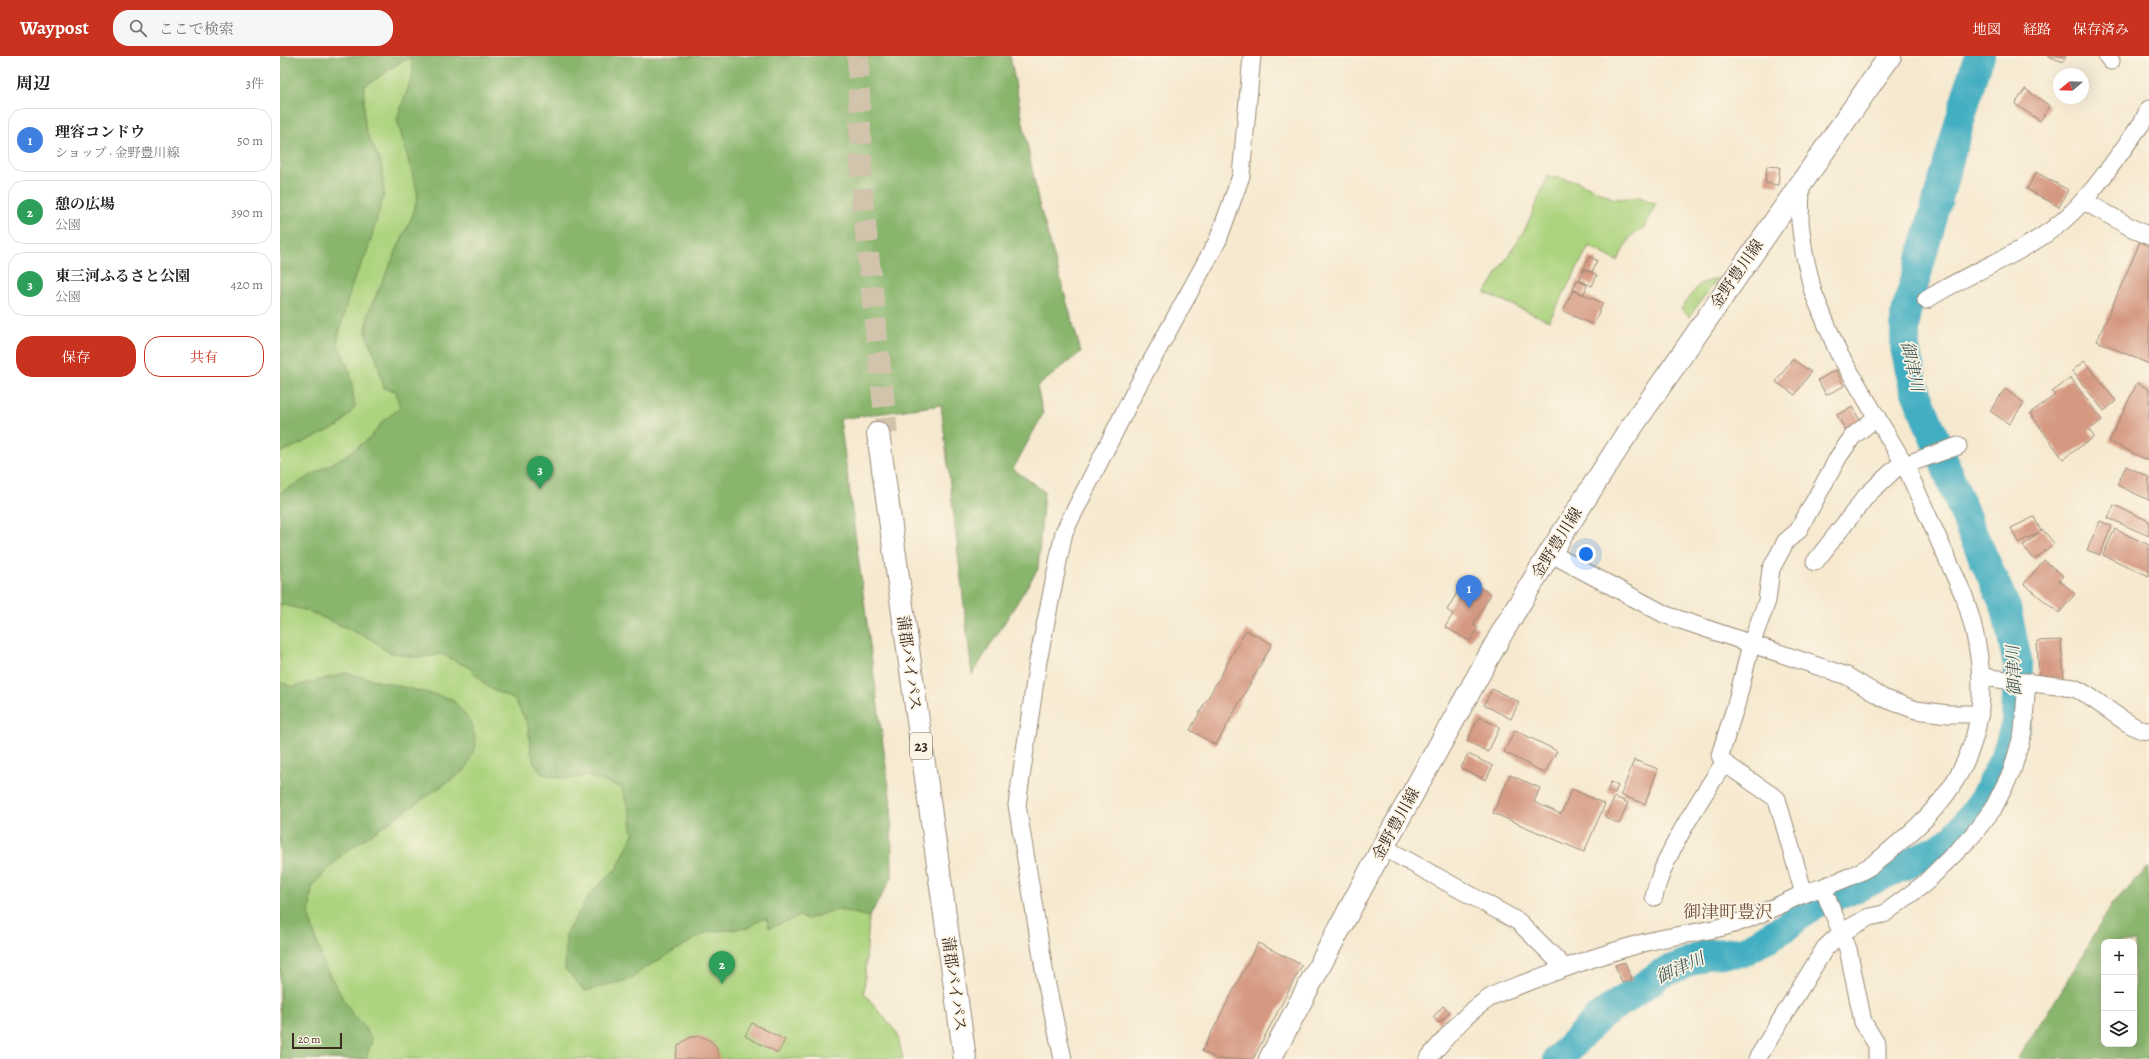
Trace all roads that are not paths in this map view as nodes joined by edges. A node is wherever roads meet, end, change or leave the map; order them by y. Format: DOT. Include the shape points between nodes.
graph roads {
  1 [pos="1252,56"];
  2 [pos="1890,56"];
  3 [pos="2149,109"];
  4 [pos="1801,183"];
  5 [pos="2084,201"];
  6 [pos="2149,236"];
  7 [pos="1926,300"];
  8 [pos="1877,417"];
  9 [pos="1958,446"];
  10 [pos="1905,465"];
  11 [pos="1550,553"];
  12 [pos="1815,562"];
  13 [pos="1751,644"];
  14 [pos="1987,677"];
  15 [pos="2027,682"];
  16 [pos="1980,714"];
  17 [pos="2149,731"];
  18 [pos="1724,763"];
  19 [pos="1383,847"];
  20 [pos="1825,892"];
  21 [pos="1804,894"];
  22 [pos="1654,897"];
  23 [pos="1840,931"];
  24 [pos="1566,968"];
  25 [pos="965,1059"];
  26 [pos="976,1059"];
  27 [pos="1063,1059"];
  28 [pos="1270,1059"];
  29 [pos="1428,1059"];
  30 [pos="1757,1059"];
  31 [pos="1877,1059"];
  1 -- 27 [label="street" via="1241,176 1218,240 1135,391 1064,532 1038,661 1018,805 1046,981"];
  2 -- 4 [label="main road, 金野豊川線"];
  3 -- 5 [label="street" via="2142,123"];
  4 -- 8 [label="street" via="1800,222 1813,292 1838,352"];
  4 -- 11 [label="main road, 金野豊川線" via="1624,438"];
  5 -- 6 [label="street"];
  5 -- 7 [label="street" via="2054,228 2015,254"];
  8 -- 10 [label="street"];
  8 -- 13 [label="street" via="1852,436 1798,531 1786,542 1771,569 1767,601"];
  9 -- 10 [label="street"];
  10 -- 12 [label="street" via="1896,468 1867,495"];
  10 -- 14 [label="street" via="1964,596"];
  11 -- 13 [label="street" via="1666,615"];
  11 -- 19 [label="main road, 金野豊川線" via="1503,631"];
  13 -- 16 [label="street" via="1847,676 1883,698 1916,710"];
  13 -- 18 [label="street" via="1720,755"];
  14 -- 15 [label="street"];
  14 -- 16 [label="street"];
  15 -- 17 [label="street" via="2080,690 2137,729"];
  15 -- 23 [label="street" via="2023,732 2012,771 1993,809 1971,837 1924,884 1884,914 1869,917"];
  16 -- 20 [label="street" via="1971,751 1956,780 1936,807 1918,826 1872,864"];
  18 -- 21 [label="street" via="1777,799"];
  18 -- 22 [label="street" via="1704,793 1671,853 1657,880"];
  19 -- 24 [label="street" via="1519,922"];
  19 -- 28 [label="main road, 金野豊川線"];
  20 -- 21 [label="street"];
  20 -- 23 [label="street"];
  21 -- 24 [label="street" via="1731,924 1644,943"];
  23 -- 30 [label="street" via="1825,948"];
  23 -- 31 [label="street" via="1848,949 1862,1022 1877,1045"];
  24 -- 29 [label="street" via="1493,996 1457,1022"];
  25 -- 26 [label="main road, 蒲郡バイパス / 23" via="883,434"];
}
